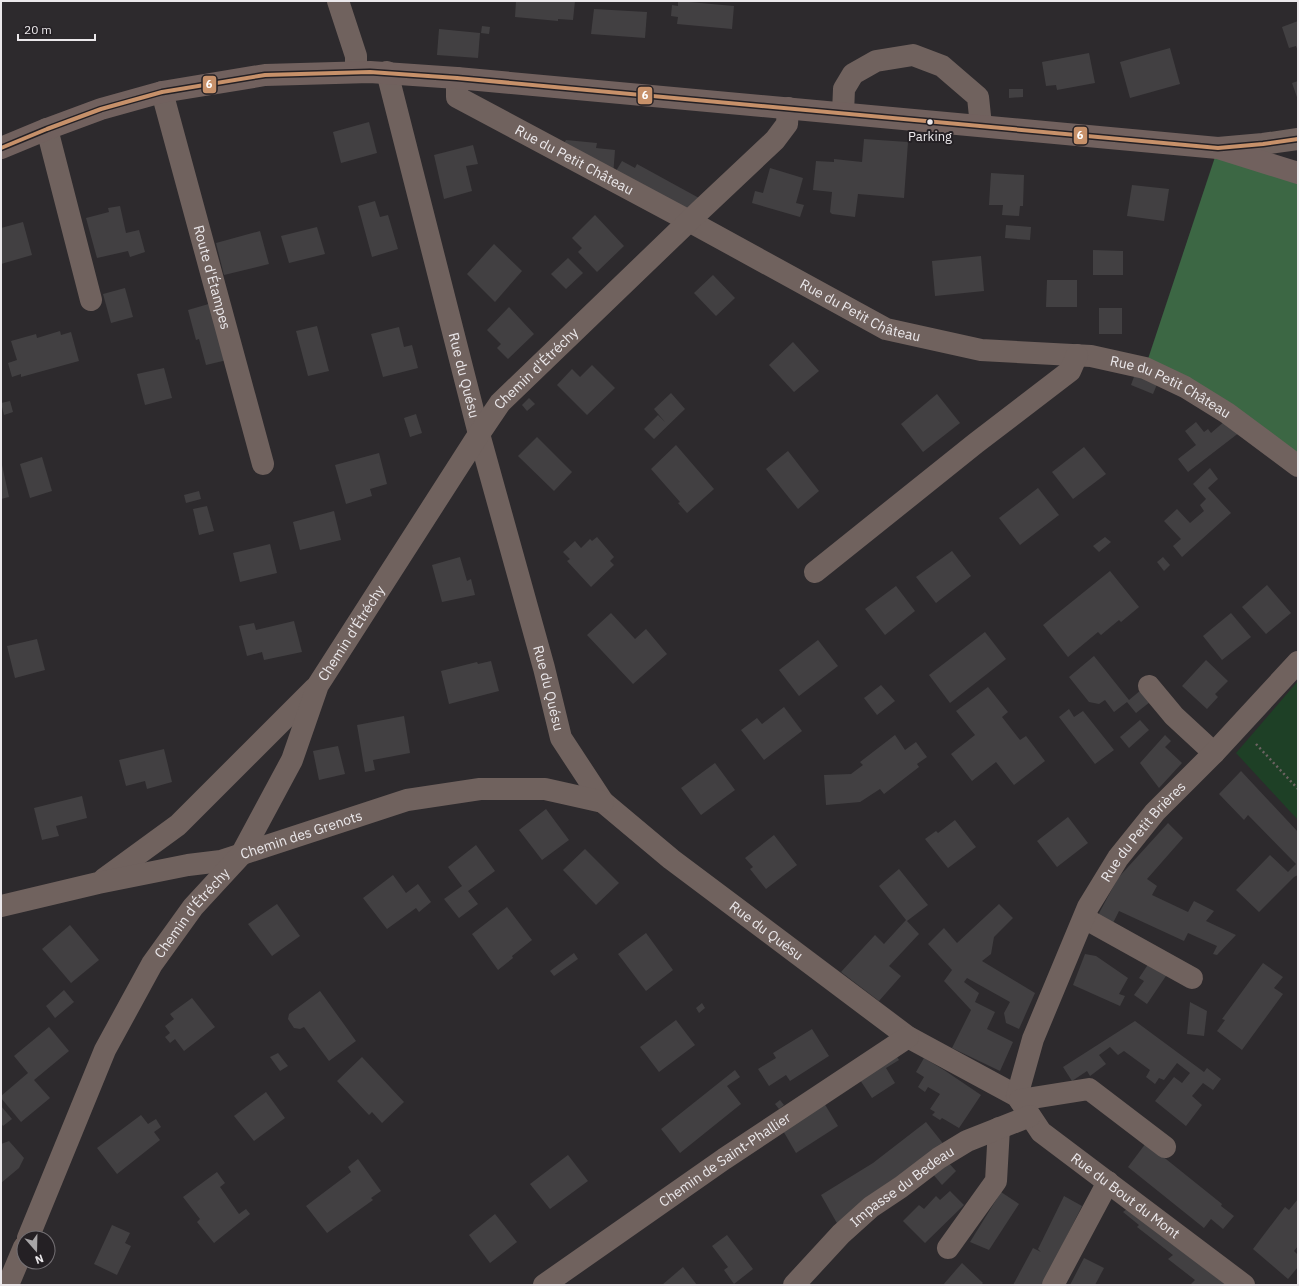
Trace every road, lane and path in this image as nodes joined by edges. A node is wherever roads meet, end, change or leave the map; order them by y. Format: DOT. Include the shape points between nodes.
graph roads {
  1 [pos="338,1"];
  2 [pos="356,72"];
  3 [pos="387,72"];
  4 [pos="457,78"];
  5 [pos="162,92"];
  6 [pos="788,108"];
  7 [pos="843,113"];
  8 [pos="982,126"];
  9 [pos="47,129"];
  10 [pos="1298,140"];
  11 [pos="1,148"];
  12 [pos="1218,148"];
  13 [pos="1298,172"];
  14 [pos="688,221"];
  15 [pos="91,300"];
  16 [pos="1077,355"];
  17 [pos="479,434"];
  18 [pos="262,464"];
  19 [pos="1298,466"];
  20 [pos="815,572"];
  21 [pos="1298,662"];
  22 [pos="318,685"];
  23 [pos="1149,686"];
  24 [pos="1239,726"];
  25 [pos="1214,753"];
  26 [pos="1298,789"];
  27 [pos="603,802"];
  28 [pos="241,855"];
  29 [pos="98,883"];
  30 [pos="1,906"];
  31 [pos="1084,918"];
  32 [pos="1192,978"];
  33 [pos="908,1037"];
  34 [pos="1022,1104"];
  35 [pos="999,1128"];
  36 [pos="1165,1147"];
  37 [pos="1108,1182"];
  38 [pos="31,1230"];
  39 [pos="948,1248"];
  40 [pos="16,1266"];
  41 [pos="8,1285"];
  42 [pos="544,1285"];
  43 [pos="794,1285"];
  44 [pos="1053,1285"];
  45 [pos="1244,1285"];
  1 -- 2 [label="street" via="356,56"];
  2 -- 3 [label="main road"];
  2 -- 5 [label="main road" via="265,75"];
  3 -- 4 [label="main road"];
  3 -- 17 [label="street, Rue du Quésu"];
  4 -- 6 [label="main road"];
  4 -- 14 [label="street, Rue du Petit Château" via="457,97"];
  5 -- 9 [label="main road" via="101,109"];
  5 -- 18 [label="street, Route d'Étampes"];
  6 -- 7 [label="main road"];
  6 -- 14 [label="street, Chemin d'Étréchy" via="787,124 775,140"];
  7 -- 8 [label="main road"];
  7 -- 8 [label="street" via="844,89 853,74 876,61 913,55 942,66 978,97"];
  8 -- 12 [label="main road"];
  9 -- 11 [label="main road"];
  9 -- 15 [label="street"];
  10 -- 12 [label="street"];
  12 -- 13 [label="main road"];
  14 -- 16 [label="street, Rue du Petit Château" via="886,329 981,350"];
  14 -- 17 [label="street, Chemin d'Étréchy" via="500,403"];
  16 -- 19 [label="street, Rue du Petit Château" via="1145,368 1185,387 1227,413"];
  16 -- 20 [label="street" via="1070,371"];
  17 -- 22 [label="street, Chemin d'Étréchy"];
  17 -- 27 [label="street, Rue du Quésu" via="562,738"];
  21 -- 24 [label="street, Rue du Petit Brières"];
  22 -- 28 [label="street, Chemin d'Étréchy" via="292,760"];
  22 -- 29 [label="street" via="178,825"];
  23 -- 25 [label="street" via="1174,716"];
  24 -- 25 [label="street, Rue du Petit Brières"];
  24 -- 26 [label="path"];
  25 -- 31 [label="street, Rue du Petit Brières" via="1155,812 1118,858"];
  27 -- 28 [label="street, Chemin des Grenots" via="545,789 480,788 407,800"];
  27 -- 33 [label="street, Rue du Quésu" via="671,859"];
  28 -- 29 [label="street, Chemin des Grenots" via="221,861"];
  28 -- 38 [label="street, Chemin d'Étréchy" via="193,907 152,964 105,1050"];
  29 -- 30 [label="street, Chemin des Grenots"];
  31 -- 32 [label="street"];
  31 -- 34 [label="street, Rue du Petit Brières" via="1033,1039"];
  33 -- 34 [label="street, Rue du Quésu"];
  33 -- 42 [label="street, Chemin de Saint-Phallier" via="724,1159"];
  34 -- 35 [label="street, Impasse du Bedeau"];
  34 -- 36 [label="street, Impasse du Bedeau" via="1089,1089"];
  34 -- 37 [label="street, Rue du Bout du Mont" via="1041,1132"];
  35 -- 39 [label="street" via="996,1181"];
  35 -- 43 [label="street, Impasse du Bedeau" via="967,1141 871,1207 841,1234"];
  37 -- 44 [label="street"];
  37 -- 45 [label="street, Rue du Bout du Mont"];
  40 -- 41 [label="street"];
}
